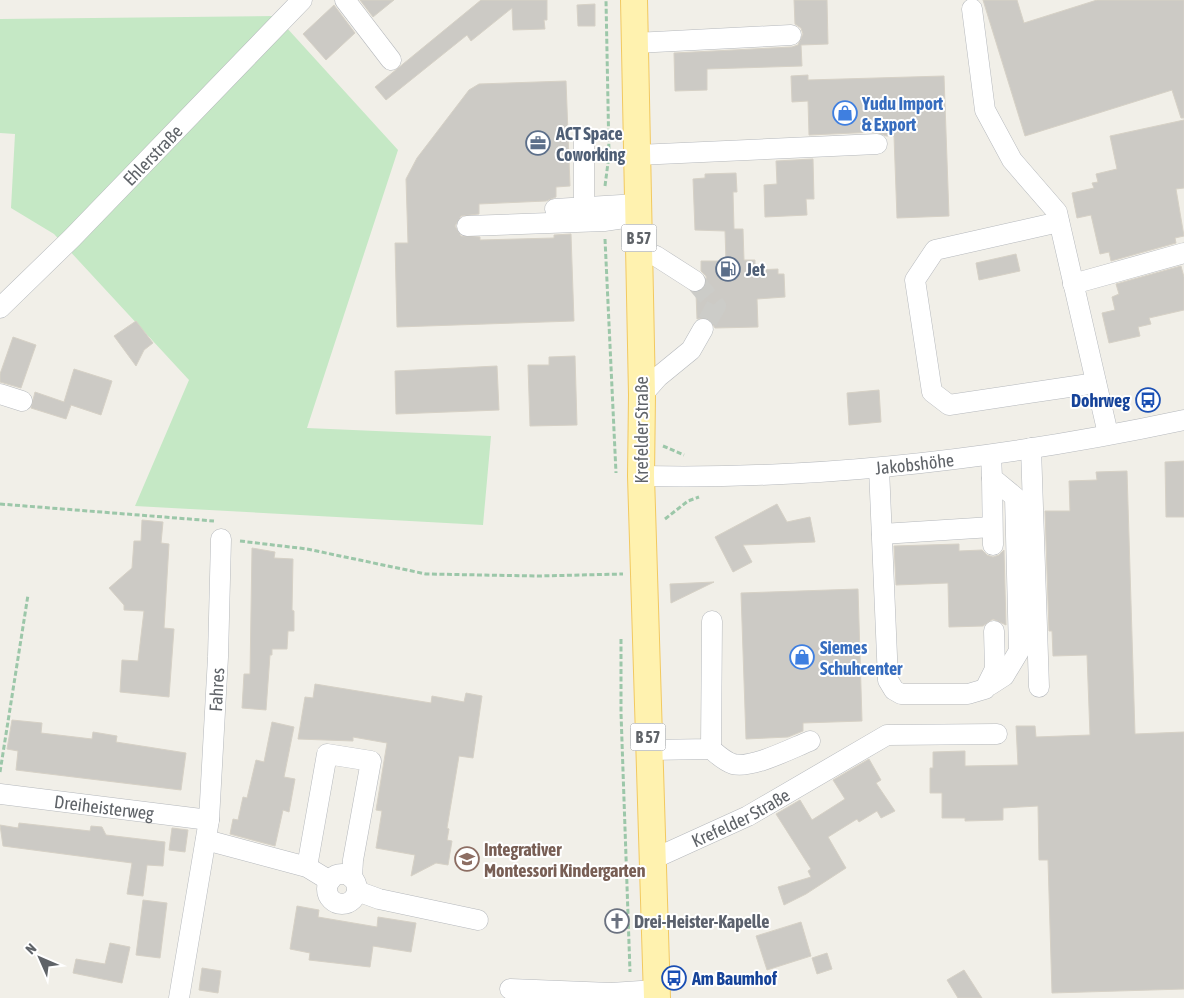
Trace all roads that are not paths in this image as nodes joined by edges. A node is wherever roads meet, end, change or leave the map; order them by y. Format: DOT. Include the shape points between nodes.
graph roads {
  1 [pos="302,0"];
  2 [pos="345,0"];
  3 [pos="634,0"];
  4 [pos="972,9"];
  5 [pos="791,35"];
  6 [pos="635,43"];
  7 [pos="391,60"];
  8 [pos="584,137"];
  9 [pos="877,144"];
  10 [pos="637,155"];
  11 [pos="638,210"];
  12 [pos="597,211"];
  13 [pos="490,212"];
  14 [pos="1059,222"];
  15 [pos="466,226"];
  16 [pos="639,249"];
  17 [pos="1184,253"];
  18 [pos="695,281"];
  19 [pos="1073,284"];
  20 [pos="0,308"];
  21 [pos="703,328"];
  22 [pos="1096,382"];
  23 [pos="0,394"];
  24 [pos="642,396"];
  25 [pos="22,401"];
  26 [pos="1184,420"];
  27 [pos="1108,434"];
  28 [pos="1031,448"];
  29 [pos="991,455"];
  30 [pos="879,468"];
  31 [pos="629,475"];
  32 [pos="992,478"];
  33 [pos="882,534"];
  34 [pos="221,539"];
  35 [pos="712,621"];
  36 [pos="994,631"];
  37 [pos="1039,687"];
  38 [pos="984,689"];
  39 [pos="997,734"];
  40 [pos="810,741"];
  41 [pos="711,749"];
  42 [pos="648,750"];
  43 [pos="0,794"];
  44 [pos="209,820"];
  45 [pos="206,840"];
  46 [pos="651,860"];
  47 [pos="307,867"];
  48 [pos="330,880"];
  49 [pos="354,884"];
  50 [pos="478,920"];
  51 [pos="510,989"];
  52 [pos="634,994"];
  53 [pos="179,998"];
  1 -- 20 [label="street, Ehlerstraße"];
  2 -- 7 [label="street"];
  3 -- 6 [label="main road, Krefelder Straße / B 57"];
  4 -- 14 [label="street" via="985,110 1012,160 1057,212"];
  5 -- 6 [label="street"];
  6 -- 10 [label="main road, Krefelder Straße / B 57"];
  8 -- 12 [label="street"];
  9 -- 10 [label="street"];
  10 -- 11 [label="main road, Krefelder Straße / B 57"];
  11 -- 12 [label="street"];
  11 -- 16 [label="main road, Krefelder Straße / B 57"];
  12 -- 13 [label="street"];
  12 -- 15 [label="street"];
  14 -- 19 [label="street"];
  14 -- 22 [label="street" via="936,250 915,280 932,392 949,405"];
  16 -- 18 [label="street"];
  16 -- 24 [label="main road, Krefelder Straße / B 57"];
  17 -- 19 [label="street"];
  19 -- 22 [label="street"];
  21 -- 24 [label="street" via="691,350 658,377"];
  22 -- 27 [label="street"];
  23 -- 25 [label="street"];
  24 -- 31 [label="main road, Krefelder Straße / B 57"];
  26 -- 27 [label="street, Jakobshöhe"];
  27 -- 28 [label="street, Jakobshöhe"];
  28 -- 29 [label="street, Jakobshöhe"];
  28 -- 37 [label="street"];
  29 -- 30 [label="street, Jakobshöhe"];
  29 -- 32 [label="street"];
  30 -- 31 [label="street, Jakobshöhe" via="726,476"];
  30 -- 33 [label="street"];
  31 -- 42 [label="main road, Krefelder Straße / B 57" via="627,574"];
  32 -- 33 [label="street" via="992,536"];
  32 -- 38 [label="street" via="1015,497 1019,652 1004,676"];
  33 -- 38 [label="street" via="886,655 888,680 894,690 901,694 968,694"];
  34 -- 44 [label="street, Fahres"];
  35 -- 41 [label="street"];
  36 -- 38 [label="street" via="995,669"];
  39 -- 46 [label="street, Krefelder Straße" via="887,735 748,816"];
  40 -- 41 [label="street" via="751,764 735,764"];
  41 -- 42 [label="street"];
  42 -- 46 [label="main road, Krefelder Straße / B 57"];
  43 -- 44 [label="street, Dreiheisterweg"];
  44 -- 45 [label="street, Fahres"];
  45 -- 47 [label="street"];
  45 -- 53 [label="street, Fahres"];
  46 -- 52 [label="main road, Krefelder Straße / B 57"];
  47 -- 48 [label="street"];
  47 -- 49 [label="street" via="327,754 371,762 352,860"];
  48 -- 49 [label="street" via="343,874"];
  48 -- 49 [label="street" via="327,890 334,902 349,902"];
  49 -- 50 [label="street" via="379,899"];
  51 -- 52 [label="street"];
}
